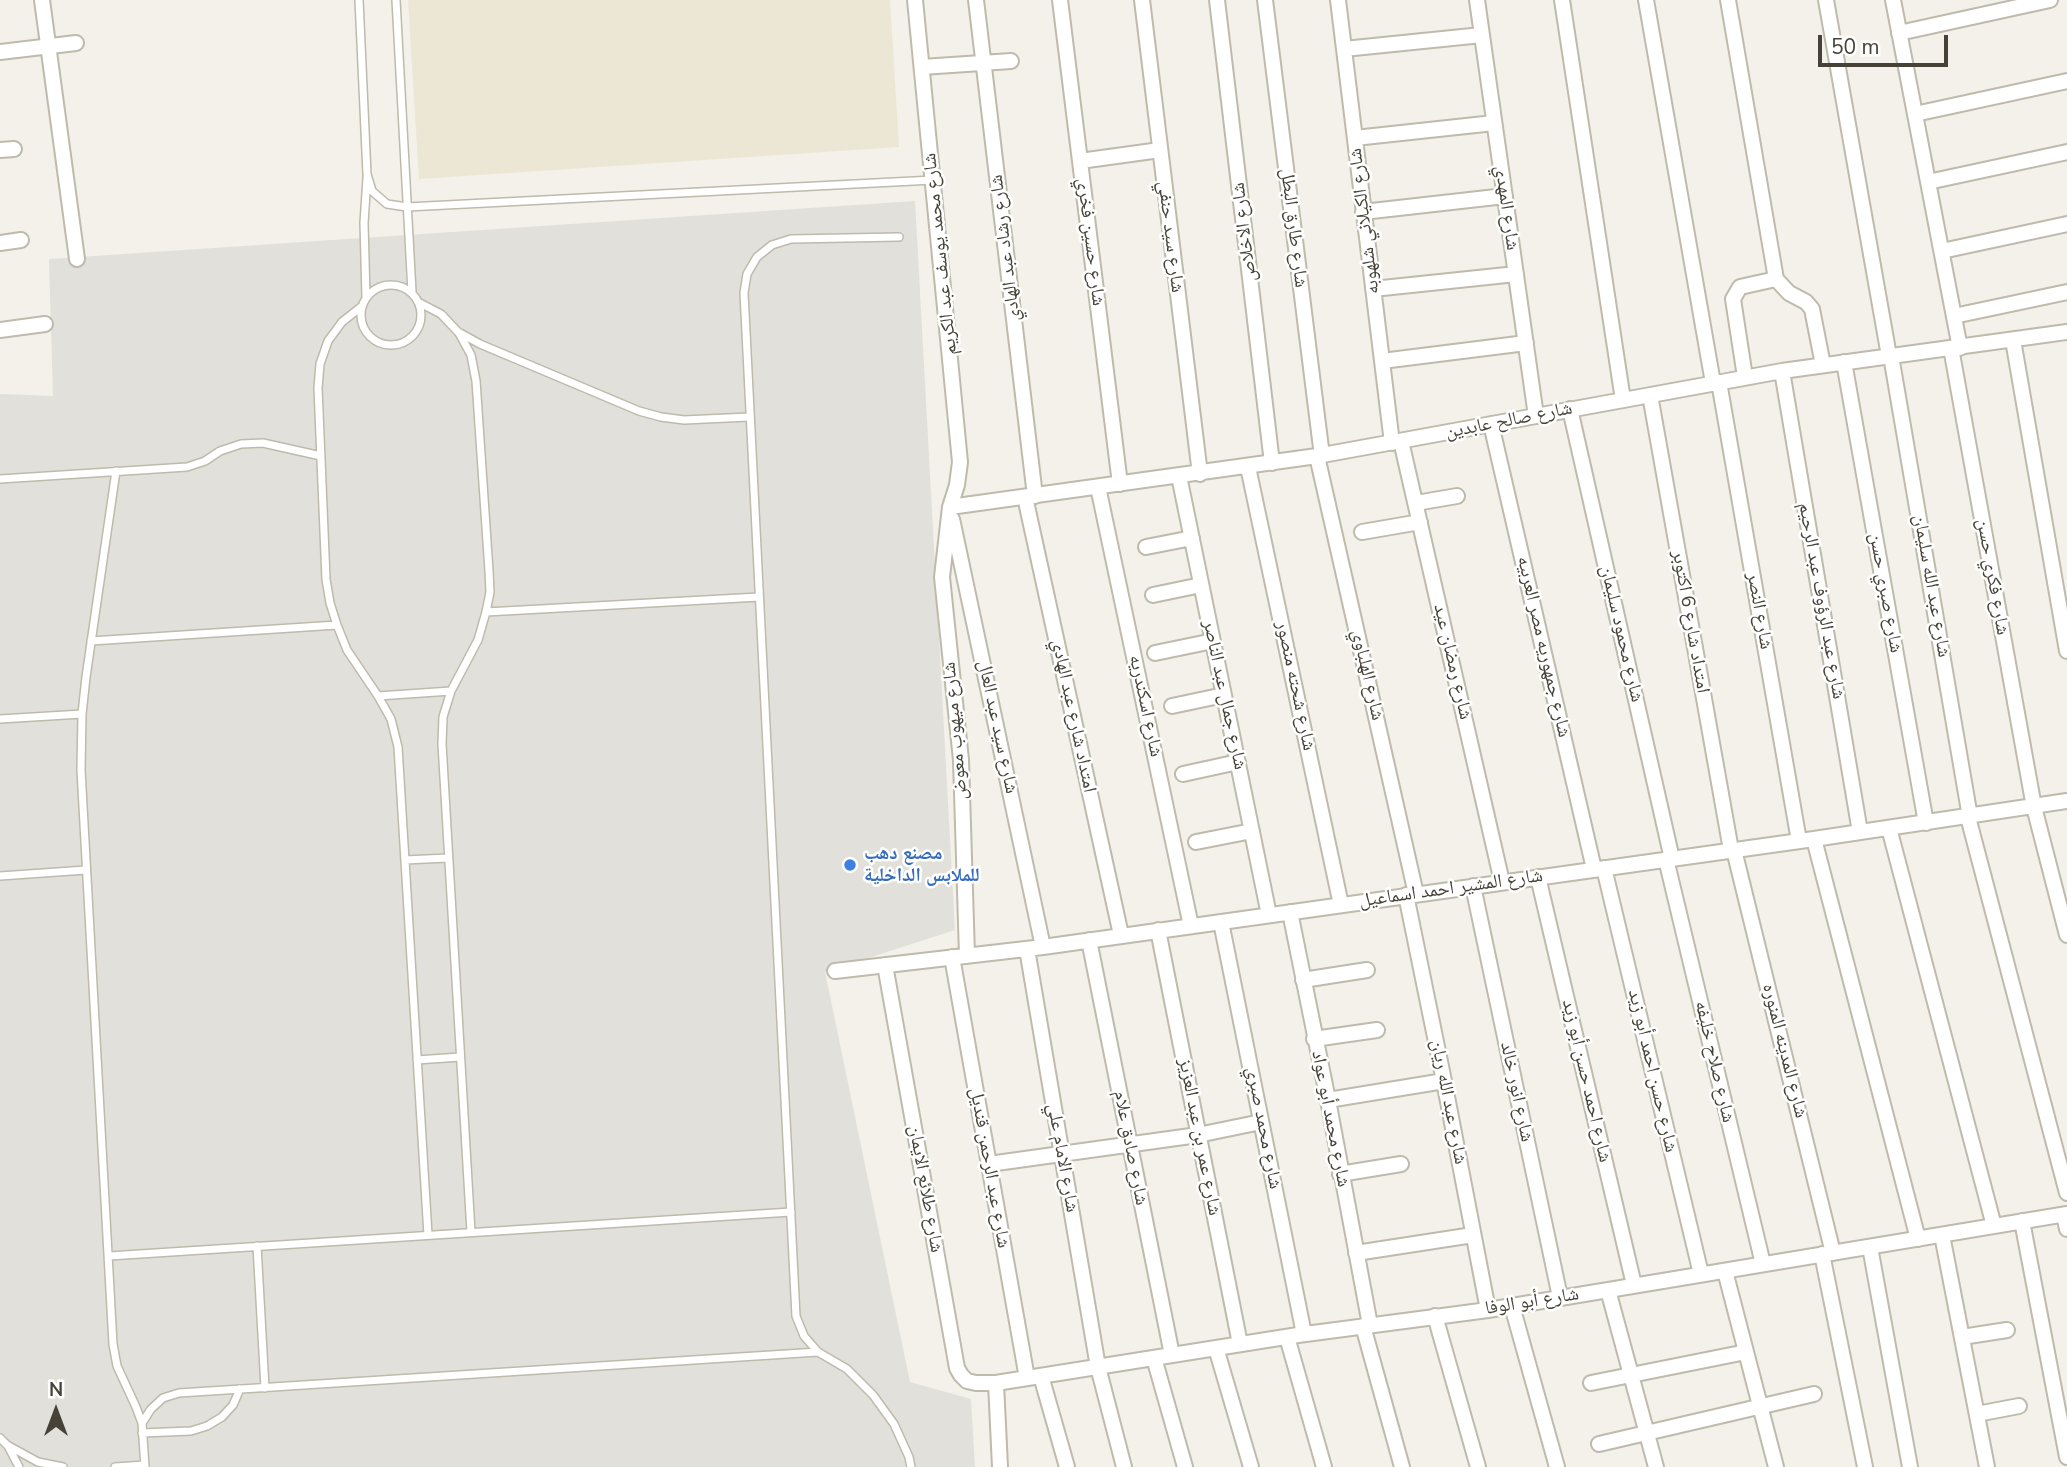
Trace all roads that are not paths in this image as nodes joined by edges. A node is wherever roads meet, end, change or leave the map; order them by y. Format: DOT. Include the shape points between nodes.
graph roads {
  1 [pos="42,0"];
  2 [pos="359,0"];
  3 [pos="396,0"];
  4 [pos="915,0"];
  5 [pos="976,0"];
  6 [pos="1060,0"];
  7 [pos="1142,0"];
  8 [pos="1217,0"];
  9 [pos="1265,0"];
  10 [pos="1338,0"];
  11 [pos="1477,0"];
  12 [pos="1562,0"];
  13 [pos="1646,0"];
  14 [pos="1728,0"];
  15 [pos="1826,0"];
  16 [pos="1893,0"];
  17 [pos="2050,0"];
  18 [pos="1899,33"];
  19 [pos="1482,35"];
  20 [pos="76,43"];
  21 [pos="49,46"];
  22 [pos="1344,49"];
  23 [pos="0,52"];
  24 [pos="1011,61"];
  25 [pos="984,63"];
  26 [pos="922,67"];
  27 [pos="2067,81"];
  28 [pos="1915,114"];
  29 [pos="1494,123"];
  30 [pos="1355,138"];
  31 [pos="1160,150"];
  32 [pos="2067,152"];
  33 [pos="1080,160"];
  34 [pos="367,174"];
  35 [pos="934,180"];
  36 [pos="1928,182"];
  37 [pos="1505,196"];
  38 [pos="407,207"];
  39 [pos="1363,212"];
  40 [pos="2067,224"];
  41 [pos="899,237"];
  42 [pos="21,240"];
  43 [pos="0,243"];
  44 [pos="1942,251"];
  45 [pos="77,259"];
  46 [pos="1516,274"];
  47 [pos="1776,279"];
  48 [pos="1373,289"];
  49 [pos="412,292"];
  50 [pos="2067,292"];
  51 [pos="366,297"];
  52 [pos="418,302"];
  53 [pos="361,307"];
  54 [pos="1954,316"];
  55 [pos="46,324"];
  56 [pos="0,330"];
  57 [pos="459,332"];
  58 [pos="2067,332"];
  59 [pos="2013,340"];
  60 [pos="1526,343"];
  61 [pos="1956,348"];
  62 [pos="1890,356"];
  63 [pos="1382,360"];
  64 [pos="1843,362"];
  65 [pos="1823,365"];
  66 [pos="1782,371"];
  67 [pos="1745,377"];
  68 [pos="1716,382"];
  69 [pos="1650,395"];
  70 [pos="1623,400"];
  71 [pos="1570,409"];
  72 [pos="1536,416"];
  73 [pos="749,417"];
  74 [pos="1491,424"];
  75 [pos="1396,442"];
  76 [pos="321,456"];
  77 [pos="1320,456"];
  78 [pos="1272,463"];
  79 [pos="1248,467"];
  80 [pos="116,471"];
  81 [pos="1200,474"];
  82 [pos="1179,476"];
  83 [pos="0,478"];
  84 [pos="1120,484"];
  85 [pos="1098,487"];
  86 [pos="1030,496"];
  87 [pos="1457,496"];
  88 [pos="1416,503"];
  89 [pos="950,507"];
  90 [pos="1420,522"];
  91 [pos="1362,532"];
  92 [pos="1192,538"];
  93 [pos="1146,547"];
  94 [pos="1201,586"];
  95 [pos="1153,595"];
  96 [pos="758,597"];
  97 [pos="486,612"];
  98 [pos="337,625"];
  99 [pos="92,641"];
  100 [pos="1213,641"];
  101 [pos="2067,651"];
  102 [pos="1155,653"];
  103 [pos="451,691"];
  104 [pos="1224,695"];
  105 [pos="379,696"];
  106 [pos="1172,706"];
  107 [pos="82,714"];
  108 [pos="0,719"];
  109 [pos="1238,762"];
  110 [pos="1183,774"];
  111 [pos="2067,801"];
  112 [pos="2034,807"];
  113 [pos="1969,817"];
  114 [pos="1926,823"];
  115 [pos="1889,828"];
  116 [pos="1252,831"];
  117 [pos="1860,832"];
  118 [pos="1814,839"];
  119 [pos="1798,841"];
  120 [pos="1196,842"];
  121 [pos="1733,850"];
  122 [pos="448,858"];
  123 [pos="1669,859"];
  124 [pos="405,860"];
  125 [pos="1599,869"];
  126 [pos="86,870"];
  127 [pos="0,876"];
  128 [pos="1538,877"];
  129 [pos="1503,882"];
  130 [pos="1473,886"];
  131 [pos="1411,895"];
  132 [pos="1341,905"];
  133 [pos="1290,912"];
  134 [pos="1269,915"];
  135 [pos="1221,922"];
  136 [pos="1191,926"];
  137 [pos="1158,930"];
  138 [pos="2067,934"];
  139 [pos="1121,935"];
  140 [pos="1088,940"];
  141 [pos="1043,947"];
  142 [pos="1027,949"];
  143 [pos="967,956"];
  144 [pos="952,957"];
  145 [pos="886,965"];
  146 [pos="1367,970"];
  147 [pos="835,971"];
  148 [pos="1303,980"];
  149 [pos="1377,1030"];
  150 [pos="1314,1039"];
  151 [pos="460,1057"];
  152 [pos="417,1060"];
  153 [pos="1444,1081"];
  154 [pos="1328,1100"];
  155 [pos="1261,1122"];
  156 [pos="1198,1135"];
  157 [pos="1130,1144"];
  158 [pos="1062,1154"];
  159 [pos="989,1164"];
  160 [pos="1401,1164"];
  161 [pos="1340,1174"];
  162 [pos="2067,1193"];
  163 [pos="791,1212"];
  164 [pos="2066,1219"];
  165 [pos="2022,1222"];
  166 [pos="1994,1226"];
  167 [pos="471,1233"];
  168 [pos="428,1235"];
  169 [pos="1473,1235"];
  170 [pos="1942,1235"];
  171 [pos="1918,1238"];
  172 [pos="257,1246"];
  173 [pos="1870,1247"];
  174 [pos="1356,1253"];
  175 [pos="1828,1254"];
  176 [pos="108,1256"];
  177 [pos="1763,1264"];
  178 [pos="1725,1270"];
  179 [pos="1701,1274"];
  180 [pos="1634,1285"];
  181 [pos="1608,1290"];
  182 [pos="1560,1297"];
  183 [pos="1512,1306"];
  184 [pos="1488,1310"];
  185 [pos="1435,1316"];
  186 [pos="1366,1326"];
  187 [pos="2007,1330"];
  188 [pos="1304,1334"];
  189 [pos="1287,1337"];
  190 [pos="1962,1337"];
  191 [pos="1240,1344"];
  192 [pos="1216,1348"];
  193 [pos="818,1352"];
  194 [pos="1746,1352"];
  195 [pos="1172,1355"];
  196 [pos="1154,1358"];
  197 [pos="1098,1367"];
  198 [pos="1631,1375"];
  199 [pos="1034,1377"];
  200 [pos="1591,1382"];
  201 [pos="996,1383"];
  202 [pos="265,1388"];
  203 [pos="240,1389"];
  204 [pos="1814,1394"];
  205 [pos="1760,1406"];
  206 [pos="2019,1406"];
  207 [pos="1977,1414"];
  208 [pos="142,1423"];
  209 [pos="1647,1432"];
  210 [pos="142,1433"];
  211 [pos="0,1438"];
  212 [pos="1600,1444"];
  213 [pos="7,1445"];
  214 [pos="2067,1457"];
  215 [pos="145,1466"];
  216 [pos="19,1467"];
  217 [pos="63,1467"];
  218 [pos="115,1467"];
  219 [pos="911,1467"];
  220 [pos="1000,1467"];
  221 [pos="1067,1467"];
  222 [pos="1124,1467"];
  223 [pos="1185,1467"];
  224 [pos="1251,1467"];
  225 [pos="1324,1467"];
  226 [pos="1402,1467"];
  227 [pos="1478,1467"];
  228 [pos="1557,1467"];
  229 [pos="1657,1467"];
  230 [pos="1776,1467"];
  231 [pos="1864,1467"];
  232 [pos="1910,1467"];
  233 [pos="1987,1467"];
  1 -- 21 [label="street"];
  2 -- 34 [label="lane"];
  3 -- 38 [label="lane"];
  4 -- 26 [label="street, شارع محمد يوسف عبد الكريم"];
  5 -- 25 [label="street, شارع رشاد عبد الهادي"];
  6 -- 33 [label="street, شارع حسين فخري"];
  7 -- 31 [label="street, شارع سيد حنفي"];
  8 -- 78 [label="street, شارع الاخلاص"];
  9 -- 77 [label="street, شارع طارق البطل"];
  10 -- 22 [label="street, شارع الكيلاني شلهوبه"];
  11 -- 19 [label="street, شارع المهدي"];
  12 -- 70 [label="street"];
  13 -- 68 [label="street, شارع النصر"];
  14 -- 47 [label="street"];
  15 -- 62 [label="street, شارع عبد الله سليمان"];
  16 -- 18 [label="street, شارع فكري حسن"];
  17 -- 18 [label="street"];
  18 -- 28 [label="street, شارع فكري حسن"];
  19 -- 22 [label="street"];
  19 -- 29 [label="street, شارع المهدي"];
  20 -- 21 [label="street"];
  21 -- 23 [label="street"];
  21 -- 45 [label="street"];
  22 -- 30 [label="street, شارع الكيلاني شلهوبه"];
  24 -- 25 [label="street"];
  25 -- 26 [label="street"];
  25 -- 86 [label="street, شارع رشاد عبد الهادي"];
  26 -- 35 [label="street, شارع محمد يوسف عبد الكريم"];
  27 -- 28 [label="street"];
  28 -- 36 [label="street, شارع فكري حسن"];
  29 -- 30 [label="street"];
  29 -- 37 [label="street, شارع المهدي"];
  30 -- 39 [label="street, شارع الكيلاني شلهوبه"];
  31 -- 33 [label="street"];
  31 -- 81 [label="street, شارع سيد حنفي"];
  32 -- 36 [label="street"];
  33 -- 84 [label="street, شارع حسين فخري"];
  34 -- 38 [label="lane" via="372,191 387,204"];
  34 -- 51 [label="lane"];
  35 -- 38 [label="lane"];
  35 -- 89 [label="street, شارع محمد يوسف عبد الكريم" via="960,462"];
  36 -- 44 [label="street, شارع فكري حسن"];
  37 -- 39 [label="street"];
  37 -- 46 [label="street, شارع المهدي"];
  38 -- 49 [label="lane"];
  39 -- 48 [label="street, شارع الكيلاني شلهوبه"];
  40 -- 44 [label="street"];
  41 -- 73 [label="lane" via="791,239 772,245 757,257 747,274 744,293"];
  42 -- 43 [label="street"];
  44 -- 54 [label="street, شارع فكري حسن"];
  46 -- 48 [label="street"];
  46 -- 60 [label="street, شارع المهدي"];
  47 -- 65 [label="street" via="1812,309"];
  47 -- 67 [label="street" via="1740,287 1733,299"];
  48 -- 63 [label="street, شارع الكيلاني شلهوبه"];
  49 -- 51 [label="lane" via="388,284"];
  49 -- 52 [label="lane"];
  50 -- 54 [label="street"];
  51 -- 53 [label="lane"];
  52 -- 53 [label="lane" via="421,322 416,332 409,340 388,345 363,328"];
  52 -- 57 [label="lane" via="441,314"];
  53 -- 76 [label="lane" via="328,341 320,364"];
  54 -- 61 [label="street, شارع فكري حسن"];
  55 -- 56 [label="street"];
  57 -- 73 [label="lane" via="639,411 684,420"];
  57 -- 97 [label="lane" via="471,355 476,381 490,592"];
  58 -- 59 [label="street, شارع صالح عابدين"];
  59 -- 61 [label="street, شارع صالح عابدين"];
  59 -- 101 [label="street"];
  60 -- 63 [label="street"];
  60 -- 72 [label="street, شارع المهدي"];
  61 -- 62 [label="street, شارع صالح عابدين"];
  61 -- 112 [label="street, شارع فكري حسن"];
  62 -- 64 [label="street, شارع صالح عابدين"];
  62 -- 113 [label="street, شارع عبد الله سليمان"];
  63 -- 75 [label="street, شارع الكيلاني شلهوبه"];
  64 -- 65 [label="street, شارع صالح عابدين"];
  64 -- 114 [label="street, شارع صبري حسن"];
  65 -- 66 [label="street, شارع صالح عابدين"];
  66 -- 67 [label="street, شارع صالح عابدين"];
  66 -- 117 [label="street, شارع عبد الرؤوف عبد الرحيم"];
  67 -- 68 [label="street, شارع صالح عابدين"];
  68 -- 69 [label="street, شارع صالح عابدين"];
  68 -- 119 [label="street, شارع النصر"];
  69 -- 70 [label="street, شارع صالح عابدين"];
  69 -- 121 [label="street, امتداد شارع 6 اكتوبر"];
  70 -- 71 [label="street, شارع صالح عابدين"];
  71 -- 72 [label="street, شارع صالح عابدين"];
  71 -- 123 [label="street, شارع محمود سليمان"];
  72 -- 74 [label="street, شارع صالح عابدين"];
  73 -- 96 [label="lane"];
  74 -- 75 [label="street, شارع صالح عابدين"];
  74 -- 125 [label="street, شارع جمهوريه مصر العربيه"];
  75 -- 77 [label="street, شارع صالح عابدين"];
  75 -- 88 [label="street, شارع رمضان عيد"];
  76 -- 80 [label="lane" via="263,443 241,444 187,467"];
  76 -- 98 [label="lane" via="326,579"];
  77 -- 78 [label="street, شارع صالح عابدين"];
  77 -- 131 [label="street, شارع الهلباوي"];
  78 -- 79 [label="street, شارع صالح عابدين"];
  79 -- 81 [label="street, شارع صالح عابدين"];
  79 -- 132 [label="street, شارع شحته منصور"];
  80 -- 83 [label="lane"];
  80 -- 99 [label="lane"];
  81 -- 82 [label="street, شارع صالح عابدين"];
  82 -- 84 [label="street, شارع صالح عابدين"];
  82 -- 92 [label="street, شارع جمال عبد الناصر"];
  84 -- 85 [label="street, شارع صالح عابدين"];
  85 -- 86 [label="street, شارع صالح عابدين"];
  85 -- 136 [label="street, شارع اسكندريه"];
  86 -- 89 [label="street, شارع صالح عابدين"];
  86 -- 139 [label="street, امتداد شارع عبد الهادي"];
  87 -- 88 [label="street"];
  88 -- 90 [label="street, شارع رمضان عيد"];
  89 -- 141 [label="street, شارع سيد عبد العال"];
  89 -- 143 [label="street, شارع ميهوب معوض" via="942,577 961,760"];
  90 -- 91 [label="street"];
  90 -- 129 [label="street, شارع رمضان عيد"];
  92 -- 93 [label="street"];
  92 -- 94 [label="street, شارع جمال عبد الناصر"];
  94 -- 95 [label="street"];
  94 -- 100 [label="street, شارع جمال عبد الناصر"];
  96 -- 97 [label="lane"];
  96 -- 163 [label="lane"];
  97 -- 103 [label="lane" via="478,640"];
  98 -- 99 [label="lane"];
  98 -- 105 [label="lane" via="347,650"];
  99 -- 107 [label="lane"];
  100 -- 102 [label="street"];
  100 -- 104 [label="street, شارع جمال عبد الناصر"];
  103 -- 105 [label="lane"];
  103 -- 122 [label="lane" via="443,717 442,744"];
  104 -- 106 [label="street"];
  104 -- 109 [label="street, شارع جمال عبد الناصر"];
  105 -- 124 [label="lane" via="398,747"];
  107 -- 108 [label="lane"];
  107 -- 126 [label="lane"];
  109 -- 110 [label="street"];
  109 -- 116 [label="street, شارع جمال عبد الناصر"];
  111 -- 112 [label="street, شارع المشير احمد اسماعيل"];
  112 -- 113 [label="street, شارع المشير احمد اسماعيل"];
  112 -- 138 [label="street, شارع فكري حسن"];
  113 -- 114 [label="street, شارع المشير احمد اسماعيل"];
  113 -- 162 [label="street, شارع عبد الله سليمان"];
  114 -- 115 [label="street, شارع المشير احمد اسماعيل"];
  115 -- 117 [label="street, شارع المشير احمد اسماعيل"];
  115 -- 166 [label="street"];
  116 -- 120 [label="street"];
  116 -- 134 [label="street, شارع جمال عبد الناصر"];
  117 -- 118 [label="street, شارع المشير احمد اسماعيل"];
  118 -- 119 [label="street, شارع المشير احمد اسماعيل"];
  118 -- 171 [label="street"];
  119 -- 121 [label="street, شارع المشير احمد اسماعيل"];
  121 -- 123 [label="street, شارع المشير احمد اسماعيل"];
  121 -- 175 [label="street, شارع المدينه المنوره"];
  122 -- 124 [label="lane"];
  122 -- 151 [label="lane"];
  123 -- 125 [label="street, شارع المشير احمد اسماعيل"];
  123 -- 177 [label="street, شارع صلاح خليفه"];
  124 -- 152 [label="lane"];
  125 -- 128 [label="street, شارع المشير احمد اسماعيل"];
  125 -- 179 [label="street, شارع حسن احمد أبو زيد"];
  126 -- 127 [label="lane"];
  126 -- 176 [label="lane"];
  128 -- 129 [label="street, شارع المشير احمد اسماعيل"];
  128 -- 180 [label="street, شارع احمد حسن أبو زيد"];
  129 -- 130 [label="street, شارع المشير احمد اسماعيل"];
  130 -- 131 [label="street, شارع المشير احمد اسماعيل"];
  130 -- 182 [label="street, شارع انور خالد"];
  131 -- 132 [label="street, شارع المشير احمد اسماعيل"];
  131 -- 153 [label="street, شارع عبد الله ريان"];
  132 -- 133 [label="street, شارع المشير احمد اسماعيل"];
  133 -- 134 [label="street, شارع المشير احمد اسماعيل"];
  133 -- 148 [label="street, شارع محمد أبو عواد"];
  134 -- 135 [label="street, شارع المشير احمد اسماعيل"];
  135 -- 136 [label="street, شارع المشير احمد اسماعيل"];
  135 -- 155 [label="street, شارع محمد صبري"];
  136 -- 137 [label="street, شارع المشير احمد اسماعيل"];
  137 -- 139 [label="street, شارع المشير احمد اسماعيل"];
  137 -- 156 [label="street, شارع عمر بن عبد العزيز"];
  139 -- 140 [label="street, شارع المشير احمد اسماعيل"];
  140 -- 141 [label="street, شارع المشير احمد اسماعيل"];
  140 -- 157 [label="street, شارع صادق علام"];
  141 -- 142 [label="street, شارع المشير احمد اسماعيل"];
  142 -- 143 [label="street, شارع المشير احمد اسماعيل"];
  142 -- 158 [label="street, شارع الامام علي"];
  143 -- 144 [label="street, شارع المشير احمد اسماعيل"];
  144 -- 145 [label="street, شارع المشير احمد اسماعيل"];
  144 -- 159 [label="street, شارع عبد الرحمن قنديل"];
  145 -- 147 [label="street, شارع المشير احمد اسماعيل"];
  145 -- 201 [label="street, شارع طلائع الايمان" via="957,1368 967,1381"];
  146 -- 148 [label="street"];
  148 -- 150 [label="street, شارع محمد أبو عواد"];
  149 -- 150 [label="street"];
  150 -- 154 [label="street, شارع محمد أبو عواد"];
  151 -- 152 [label="lane"];
  151 -- 167 [label="lane"];
  152 -- 168 [label="lane"];
  153 -- 154 [label="street"];
  153 -- 169 [label="street, شارع عبد الله ريان"];
  154 -- 161 [label="street, شارع محمد أبو عواد"];
  155 -- 156 [label="street"];
  155 -- 188 [label="street, شارع محمد صبري"];
  156 -- 157 [label="street"];
  156 -- 191 [label="street, شارع عمر بن عبد العزيز"];
  157 -- 158 [label="street"];
  157 -- 195 [label="street, شارع صادق علام"];
  158 -- 159 [label="street"];
  158 -- 197 [label="street, شارع الامام علي"];
  159 -- 199 [label="street, شارع عبد الرحمن قنديل"];
  160 -- 161 [label="street"];
  161 -- 174 [label="street, شارع محمد أبو عواد"];
  163 -- 167 [label="lane"];
  163 -- 193 [label="lane" via="796,1317 803,1336"];
  164 -- 165 [label="street, شارع أبو الوفا"];
  165 -- 166 [label="street, شارع أبو الوفا"];
  165 -- 214 [label="street"];
  166 -- 170 [label="street, شارع أبو الوفا"];
  167 -- 168 [label="lane"];
  168 -- 172 [label="lane"];
  169 -- 174 [label="street"];
  169 -- 184 [label="street, شارع عبد الله ريان"];
  170 -- 171 [label="street, شارع أبو الوفا"];
  170 -- 190 [label="street"];
  171 -- 173 [label="street, شارع أبو الوفا"];
  172 -- 176 [label="lane"];
  172 -- 202 [label="lane"];
  173 -- 175 [label="street, شارع أبو الوفا"];
  173 -- 232 [label="street"];
  174 -- 186 [label="street, شارع محمد أبو عواد"];
  175 -- 177 [label="street, شارع أبو الوفا"];
  175 -- 231 [label="street, شارع المدينه المنوره"];
  176 -- 208 [label="lane" via="117,1366"];
  177 -- 178 [label="street, شارع أبو الوفا"];
  178 -- 179 [label="street, شارع أبو الوفا"];
  178 -- 194 [label="street"];
  179 -- 180 [label="street, شارع أبو الوفا"];
  180 -- 181 [label="street, شارع أبو الوفا"];
  181 -- 182 [label="street, شارع أبو الوفا"];
  181 -- 198 [label="street"];
  182 -- 183 [label="street, شارع أبو الوفا"];
  183 -- 184 [label="street, شارع أبو الوفا"];
  183 -- 228 [label="street"];
  184 -- 185 [label="street, شارع أبو الوفا"];
  185 -- 186 [label="street, شارع أبو الوفا"];
  185 -- 227 [label="street"];
  186 -- 188 [label="street, شارع أبو الوفا"];
  186 -- 226 [label="street, شارع محمد أبو عواد"];
  187 -- 190 [label="street"];
  188 -- 189 [label="street, شارع أبو الوفا"];
  189 -- 191 [label="street, شارع أبو الوفا"];
  189 -- 225 [label="street"];
  190 -- 207 [label="street"];
  191 -- 192 [label="street, شارع أبو الوفا"];
  192 -- 195 [label="street, شارع أبو الوفا"];
  192 -- 224 [label="street"];
  193 -- 202 [label="lane"];
  193 -- 219 [label="lane" via="847,1369 873,1395 894,1424"];
  194 -- 198 [label="street"];
  194 -- 205 [label="street"];
  195 -- 196 [label="street, شارع أبو الوفا"];
  196 -- 197 [label="street, شارع أبو الوفا"];
  196 -- 223 [label="street"];
  197 -- 199 [label="street, شارع أبو الوفا"];
  197 -- 222 [label="street, شارع الامام علي"];
  198 -- 200 [label="street"];
  198 -- 209 [label="street"];
  199 -- 201 [label="street, شارع أبو الوفا"];
  199 -- 221 [label="street, شارع عبد الرحمن قنديل"];
  201 -- 220 [label="street"];
  202 -- 203 [label="lane"];
  203 -- 208 [label="lane" via="163,1398"];
  203 -- 210 [label="lane" via="233,1405 207,1426"];
  204 -- 205 [label="street"];
  205 -- 209 [label="street"];
  205 -- 230 [label="street"];
  206 -- 207 [label="street"];
  207 -- 233 [label="street"];
  208 -- 210 [label="lane"];
  209 -- 212 [label="street"];
  209 -- 229 [label="street"];
  210 -- 215 [label="lane"];
  211 -- 213 [label="lane"];
  213 -- 216 [label="lane"];
  213 -- 217 [label="lane" via="38,1462"];
  215 -- 218 [label="lane"];
}
